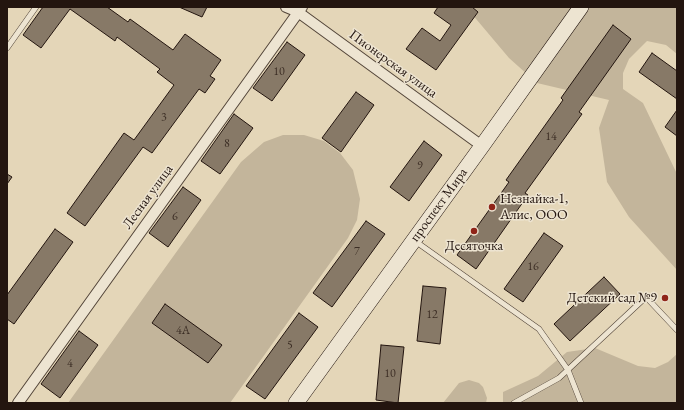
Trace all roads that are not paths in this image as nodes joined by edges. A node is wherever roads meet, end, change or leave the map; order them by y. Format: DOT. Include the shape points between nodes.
graph roads {
  1 [pos="36,7"];
  2 [pos="286,7"];
  3 [pos="581,7"];
  4 [pos="300,10"];
  5 [pos="7,48"];
  6 [pos="482,146"];
  7 [pos="414,240"];
  8 [pos="677,330"];
  9 [pos="568,370"];
  10 [pos="18,403"];
  11 [pos="296,403"];
  12 [pos="514,403"];
  13 [pos="581,403"];
  1 -- 5 [label="lane"];
  2 -- 4 [label="street, Пионерская улица"];
  3 -- 6 [label="street, проспект Мира"];
  4 -- 6 [label="street, Пионерская улица"];
  4 -- 10 [label="street, Лесная улица"];
  6 -- 7 [label="street, проспект Мира"];
  7 -- 9 [label="lane" via="539,330"];
  7 -- 11 [label="street, проспект Мира"];
  8 -- 9 [label="lane" via="646,297"];
  9 -- 12 [label="lane" via="559,378"];
  9 -- 13 [label="lane"];
}
